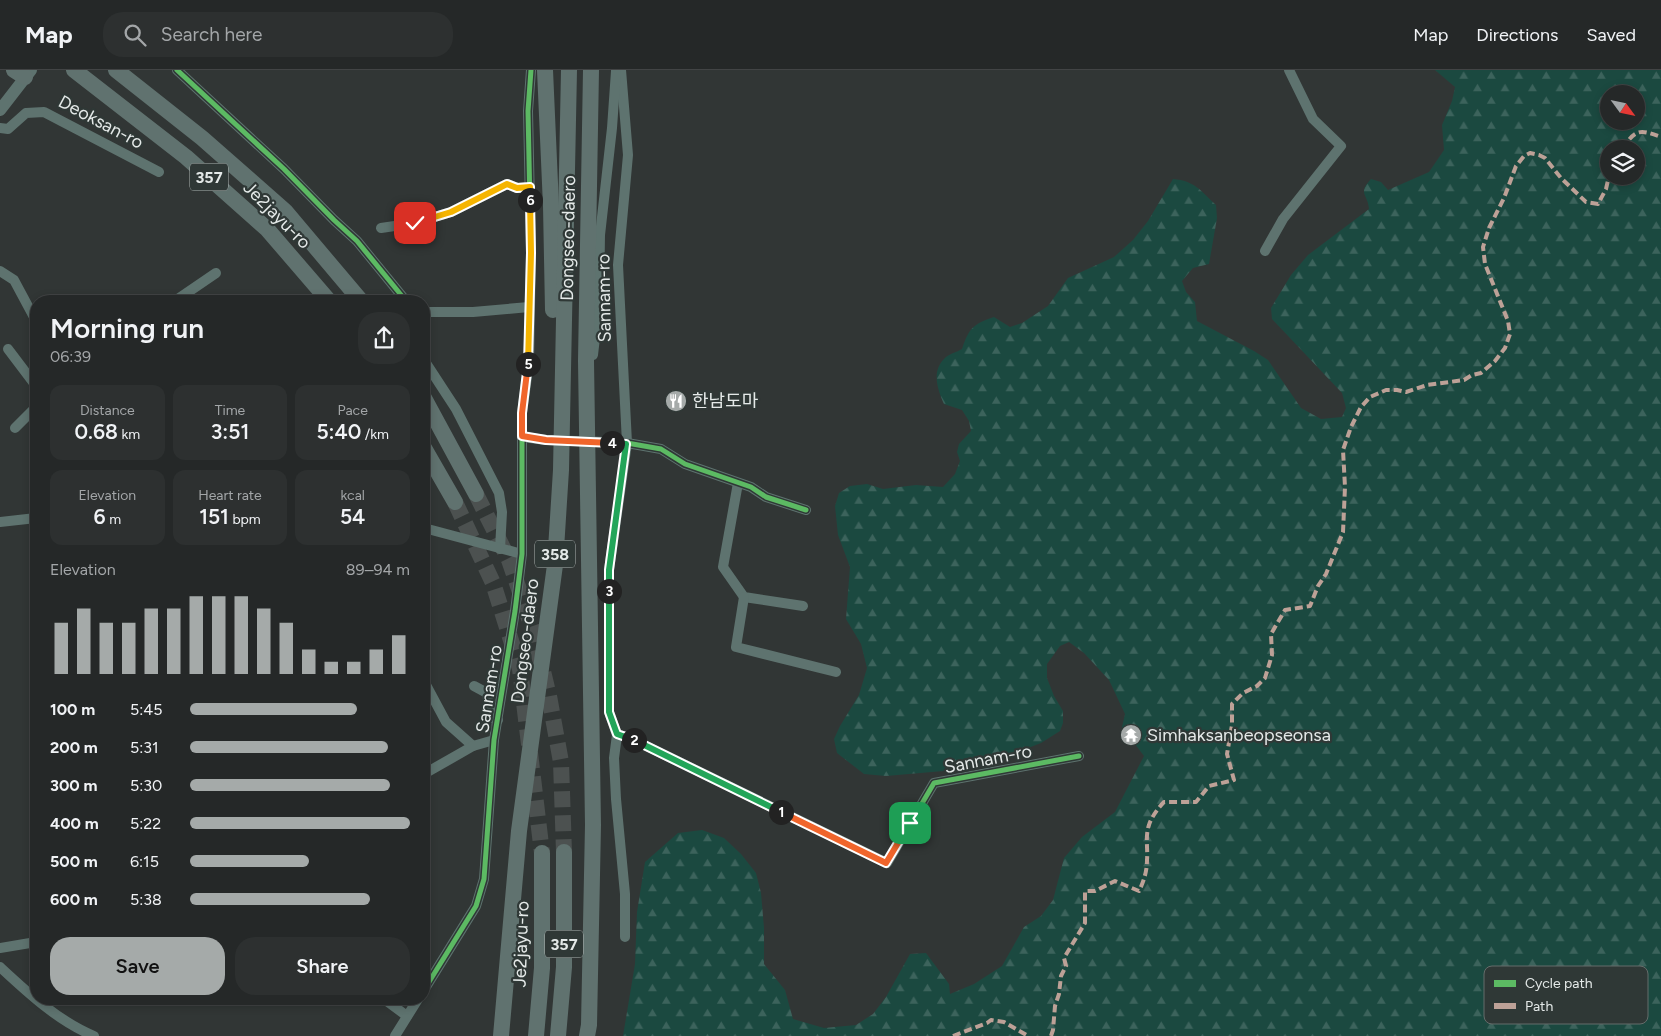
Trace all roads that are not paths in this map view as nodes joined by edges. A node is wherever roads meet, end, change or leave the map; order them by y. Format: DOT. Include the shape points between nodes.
graph roads {
  1 [pos="74,70"];
  2 [pos="116,70"];
  3 [pos="177,70"];
  4 [pos="531,70"];
  5 [pos="545,70"];
  6 [pos="569,70"];
  7 [pos="591,70"];
  8 [pos="616,70"];
  9 [pos="621,70"];
  10 [pos="1289,70"];
  11 [pos="23,72"];
  12 [pos="0,110"];
  13 [pos="0,128"];
  14 [pos="159,172"];
  15 [pos="530,187"];
  16 [pos="381,228"];
  17 [pos="1265,251"];
  18 [pos="0,271"];
  19 [pos="216,273"];
  20 [pos="184,295"];
  21 [pos="324,295"];
  22 [pos="356,295"];
  23 [pos="401,295"];
  24 [pos="529,306"];
  25 [pos="30,310"];
  26 [pos="430,312"];
  27 [pos="8,350"];
  28 [pos="430,369"];
  29 [pos="30,378"];
  30 [pos="586,408"];
  31 [pos="430,409"];
  32 [pos="30,413"];
  33 [pos="561,423"];
  34 [pos="15,428"];
  35 [pos="522,436"];
  36 [pos="626,444"];
  37 [pos="430,458"];
  38 [pos="738,483"];
  39 [pos="476,494"];
  40 [pos="455,502"];
  41 [pos="806,510"];
  42 [pos="30,519"];
  43 [pos="0,522"];
  44 [pos="430,530"];
  45 [pos="500,549"];
  46 [pos="522,554"];
  47 [pos="744,597"];
  48 [pos="804,606"];
  49 [pos="836,672"];
  50 [pos="474,686"];
  51 [pos="430,692"];
  52 [pos="498,720"];
  53 [pos="617,734"];
  54 [pos="494,740"];
  55 [pos="473,746"];
  56 [pos="1079,756"];
  57 [pos="430,771"];
  58 [pos="564,852"];
  59 [pos="542,853"];
  60 [pos="626,937"];
  61 [pos="30,943"];
  62 [pos="0,948"];
  63 [pos="0,967"];
  64 [pos="430,980"];
  65 [pos="30,994"];
  66 [pos="44,1005"];
  67 [pos="392,1005"];
  68 [pos="414,1005"];
  69 [pos="408,1016"];
  70 [pos="94,1036"];
  71 [pos="395,1036"];
  72 [pos="501,1036"];
  73 [pos="536,1036"];
  74 [pos="558,1036"];
  75 [pos="587,1036"];
  1 -- 21 [label="highway, Je2jayu-ro / 357" via="186,157 267,229"];
  2 -- 22 [label="highway, Je2jayu-ro / 357" via="202,138 286,211"];
  3 -- 23 [label="street" via="357,241"];
  4 -- 15 [label="street, Sannam-ro" via="528,111"];
  5 -- 33 [label="highway" via="551,206 552,373"];
  6 -- 33 [label="highway, Dongseo-daero / 358"];
  7 -- 30 [label="highway, Dongseo-daero / 358"];
  8 -- 30 [label="street" via="600,235 599,303"];
  9 -- 36 [label="street, Sannam-ro" via="628,155 618,264"];
  10 -- 17 [label="street" via="1313,119 1341,146 1283,219"];
  11 -- 12 [label="street"];
  13 -- 14 [label="street, Deoksan-ro" via="8,128 26,113 44,112"];
  15 -- 16 [label="street" via="517,188 507,184 451,212 415,223"];
  15 -- 24 [label="street, Sannam-ro"];
  18 -- 25 [label="street" via="14,280"];
  19 -- 20 [label="street"];
  24 -- 26 [label="street" via="473,312"];
  24 -- 35 [label="street, Sannam-ro"];
  27 -- 29 [label="street"];
  28 -- 45 [label="street" via="456,409 499,493 502,512"];
  30 -- 75 [label="highway, Dongseo-daero / 358" via="593,825"];
  31 -- 39 [label="highway"];
  32 -- 34 [label="street"];
  33 -- 72 [label="highway, Dongseo-daero / 358" via="555,565 519,831"];
  35 -- 36 [label="street, bridge"];
  35 -- 46 [label="street, Sannam-ro"];
  36 -- 38 [label="street" via="661,449 684,464"];
  36 -- 53 [label="street, Sannam-ro" via="609,570 609,712"];
  37 -- 40 [label="highway"];
  38 -- 41 [label="street" via="766,497"];
  38 -- 47 [label="street" via="723,567"];
  42 -- 43 [label="street"];
  44 -- 45 [label="street"];
  45 -- 46 [label="street"];
  46 -- 52 [label="street, Sannam-ro"];
  47 -- 48 [label="street"];
  47 -- 49 [label="street" via="736,648"];
  50 -- 52 [label="street" via="487,693 490,717"];
  51 -- 55 [label="street" via="446,722"];
  52 -- 54 [label="street, Sannam-ro"];
  53 -- 56 [label="street, Sannam-ro" via="886,863 934,783"];
  53 -- 60 [label="street" via="614,758"];
  54 -- 55 [label="street"];
  54 -- 64 [label="street, Sannam-ro" via="484,879 476,906"];
  55 -- 57 [label="street"];
  58 -- 74 [label="highway, 357" via="564,967"];
  59 -- 73 [label="highway, Je2jayu-ro / 357" via="542,968"];
  61 -- 62 [label="street"];
  63 -- 65 [label="street"];
  66 -- 70 [label="street" via="78,1029"];
  67 -- 69 [label="street"];
  68 -- 69 [label="street"];
  69 -- 71 [label="street"];
}
